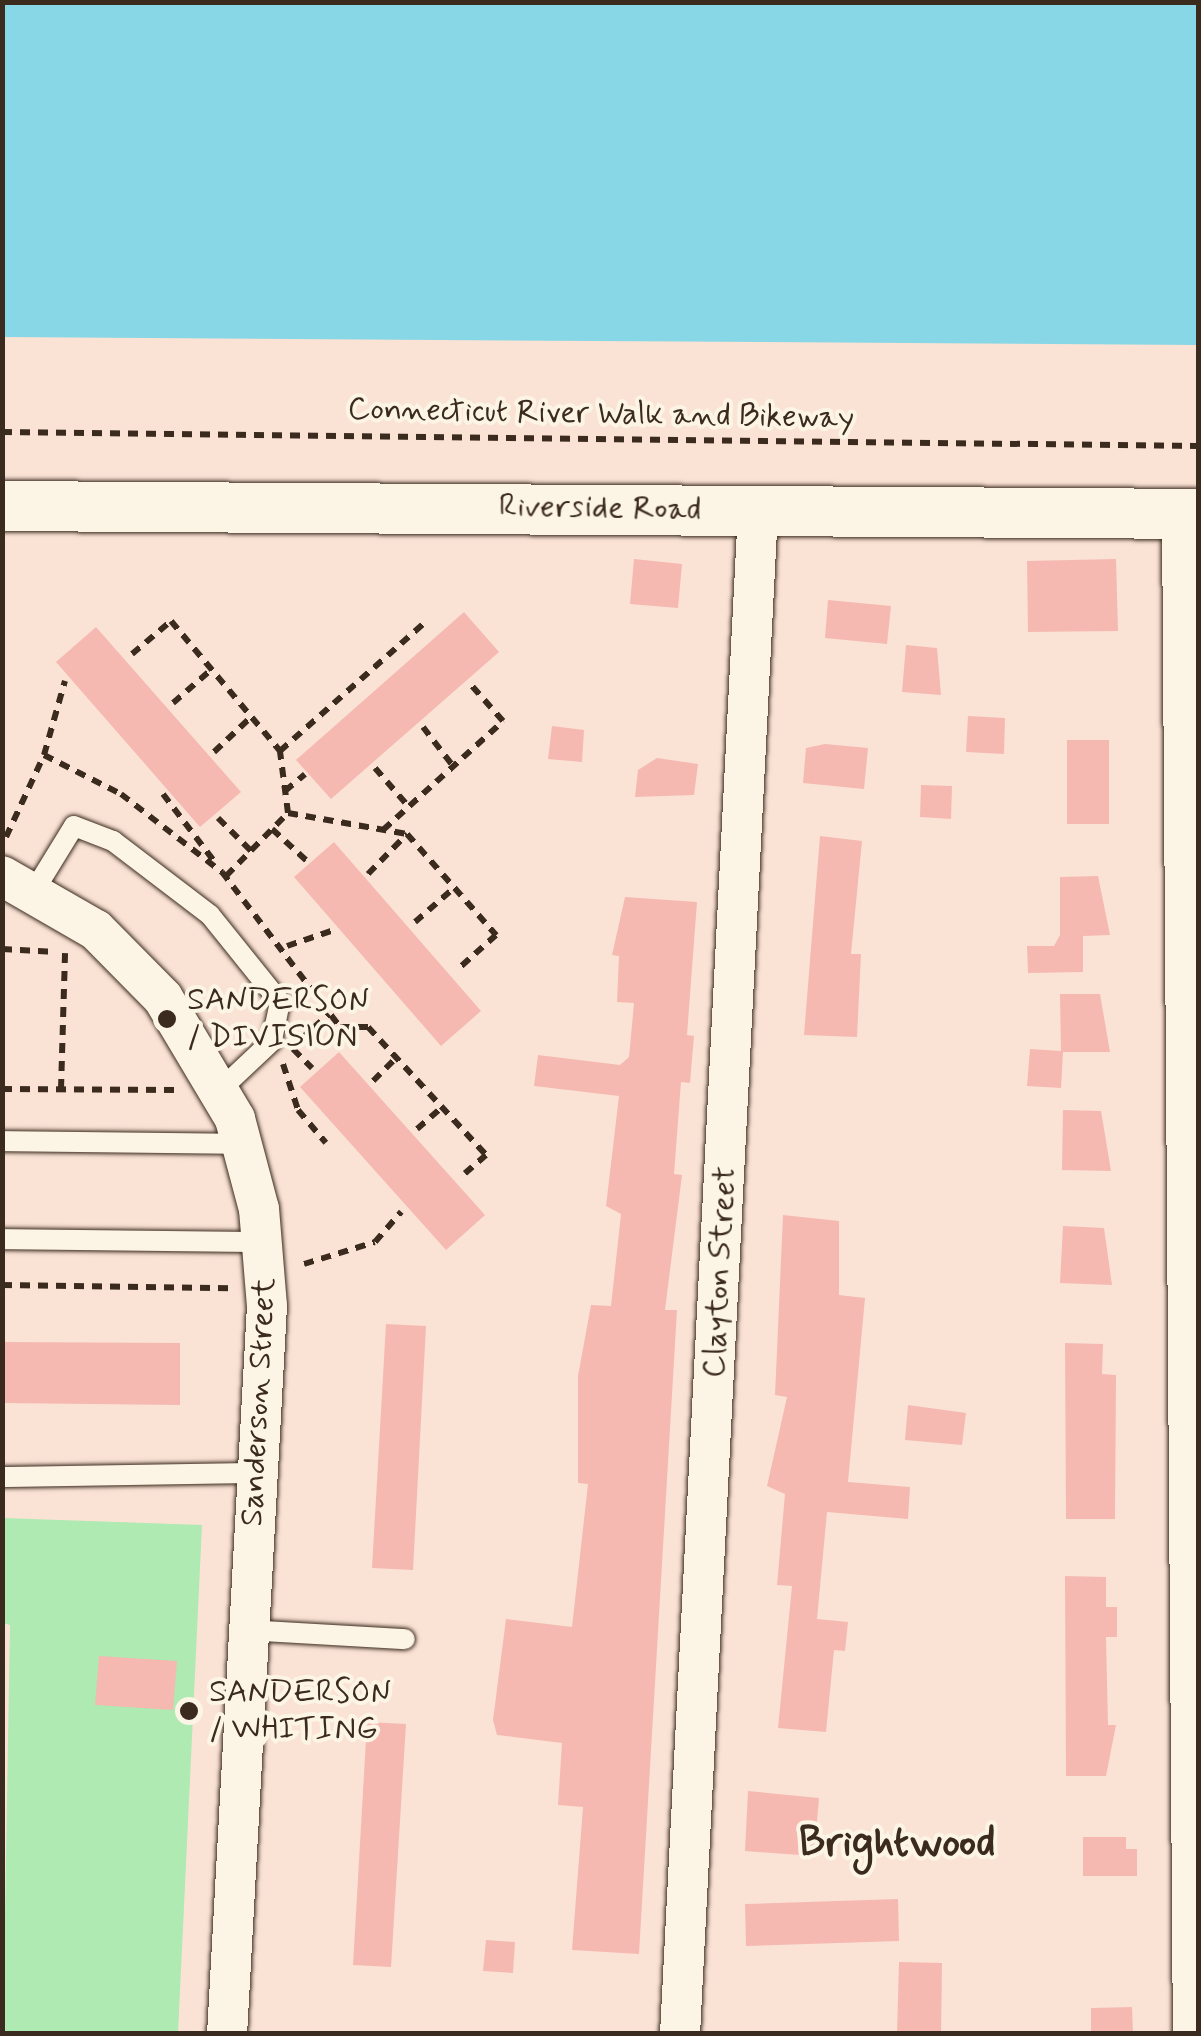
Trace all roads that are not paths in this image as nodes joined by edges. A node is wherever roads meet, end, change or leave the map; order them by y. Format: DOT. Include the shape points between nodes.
graph roads {
  1 [pos="2,506"];
  2 [pos="758,510"];
  3 [pos="1190,514"];
  4 [pos="18,884"];
  5 [pos="208,1090"];
  6 [pos="2,1141"];
  7 [pos="242,1144"];
  8 [pos="2,1238"];
  9 [pos="264,1242"];
  10 [pos="256,1474"];
  11 [pos="2,1477"];
  12 [pos="248,1630"];
  13 [pos="405,1639"];
  14 [pos="227,2034"];
  15 [pos="680,2034"];
  16 [pos="1193,2034"];
  1 -- 2 [label="street, Riverside Road"];
  2 -- 3 [label="street, Riverside Road"];
  2 -- 15 [label="street, Clayton Street"];
  3 -- 16 [label="street"];
  4 -- 5 [label="street, Sanderson Street" via="142,974"];
  4 -- 5 [label="lane" via="74,826 113,841 210,915 280,1002 272,1041"];
  5 -- 7 [label="street, Sanderson Street"];
  6 -- 7 [label="lane"];
  7 -- 9 [label="street, Sanderson Street"];
  8 -- 9 [label="lane"];
  9 -- 10 [label="street, Sanderson Street"];
  10 -- 11 [label="lane"];
  10 -- 12 [label="street, Sanderson Street"];
  12 -- 13 [label="lane"];
  12 -- 14 [label="street, Sanderson Street"];
}
